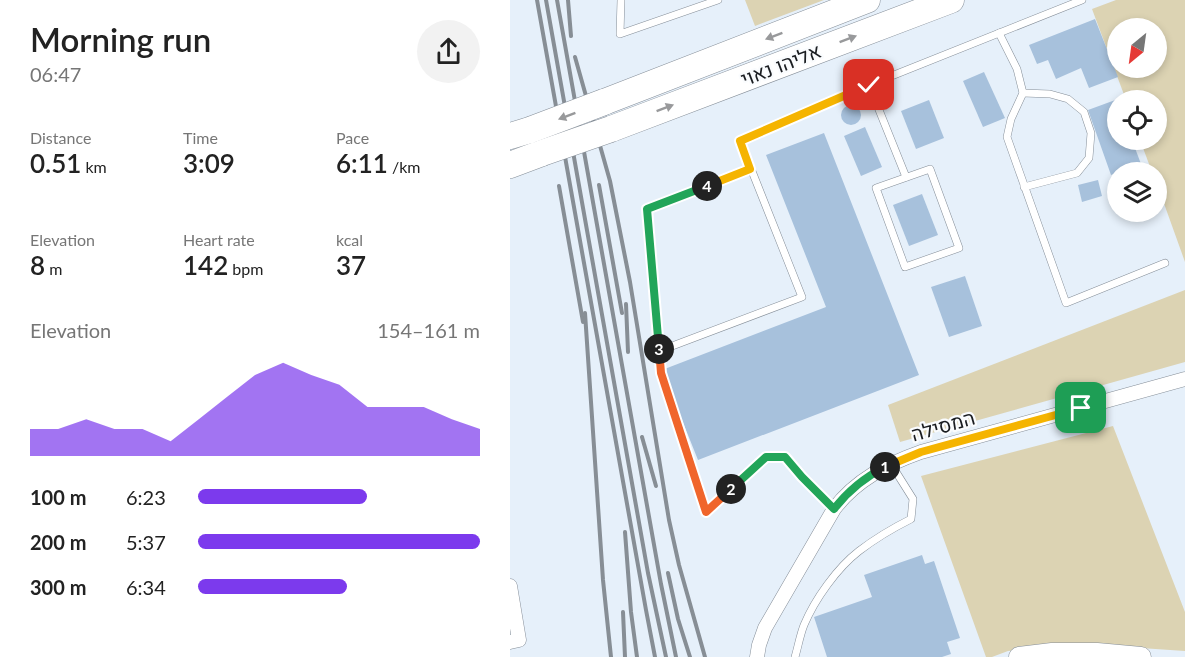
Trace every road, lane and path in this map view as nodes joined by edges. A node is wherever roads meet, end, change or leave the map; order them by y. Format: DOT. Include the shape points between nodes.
graph roads {
  1 [pos="621,0"];
  2 [pos="718,0"];
  3 [pos="867,0"];
  4 [pos="951,0"];
  5 [pos="1082,0"];
  6 [pos="999,33"];
  7 [pos="869,85"];
  8 [pos="1023,93"];
  9 [pos="520,133"];
  10 [pos="510,165"];
  11 [pos="750,169"];
  12 [pos="906,177"];
  13 [pos="1024,187"];
  14 [pos="1165,263"];
  15 [pos="659,351"];
  16 [pos="1185,379"];
  17 [pos="891,464"];
  18 [pos="834,509"];
  19 [pos="510,586"];
  20 [pos="510,642"];
  21 [pos="757,657"];
  22 [pos="795,657"];
  23 [pos="1019,657"];
  24 [pos="1141,657"];
  1 -- 2 [label="lane" via="620,34"];
  3 -- 9 [label="highway, אליהו נאוי, one-way, bridge"];
  10 -- 4 [label="highway, אליהו נאוי, one-way, bridge"];
  5 -- 6 [label="lane"];
  6 -- 7 [label="lane"];
  6 -- 8 [label="lane" via="1017,69"];
  7 -- 11 [label="lane" via="740,141"];
  7 -- 12 [label="lane"];
  8 -- 13 [label="lane" via="1007,137"];
  8 -- 13 [label="lane" via="1068,99 1084,112 1090,133 1089,158 1077,173"];
  11 -- 15 [label="lane" via="647,209"];
  11 -- 15 [label="lane" via="802,297"];
  12 -- 12 [label="lane" via="876,188 905,267 959,248 930,169"];
  13 -- 14 [label="lane" via="1065,303"];
  15 -- 18 [label="lane" via="661,373 706,512 766,457 785,457"];
  16 -- 17 [label="street, המסילה" via="921,452"];
  17 -- 18 [label="street, המסילה" via="864,479"];
  17 -- 22 [label="lane" via="913,499 911,519 858,551 840,569 817,600"];
  18 -- 21 [label="street, המסילה" via="765,628"];
  19 -- 20 [label="street" via="519,640"];
  23 -- 24 [label="street" via="1097,653"];
}
